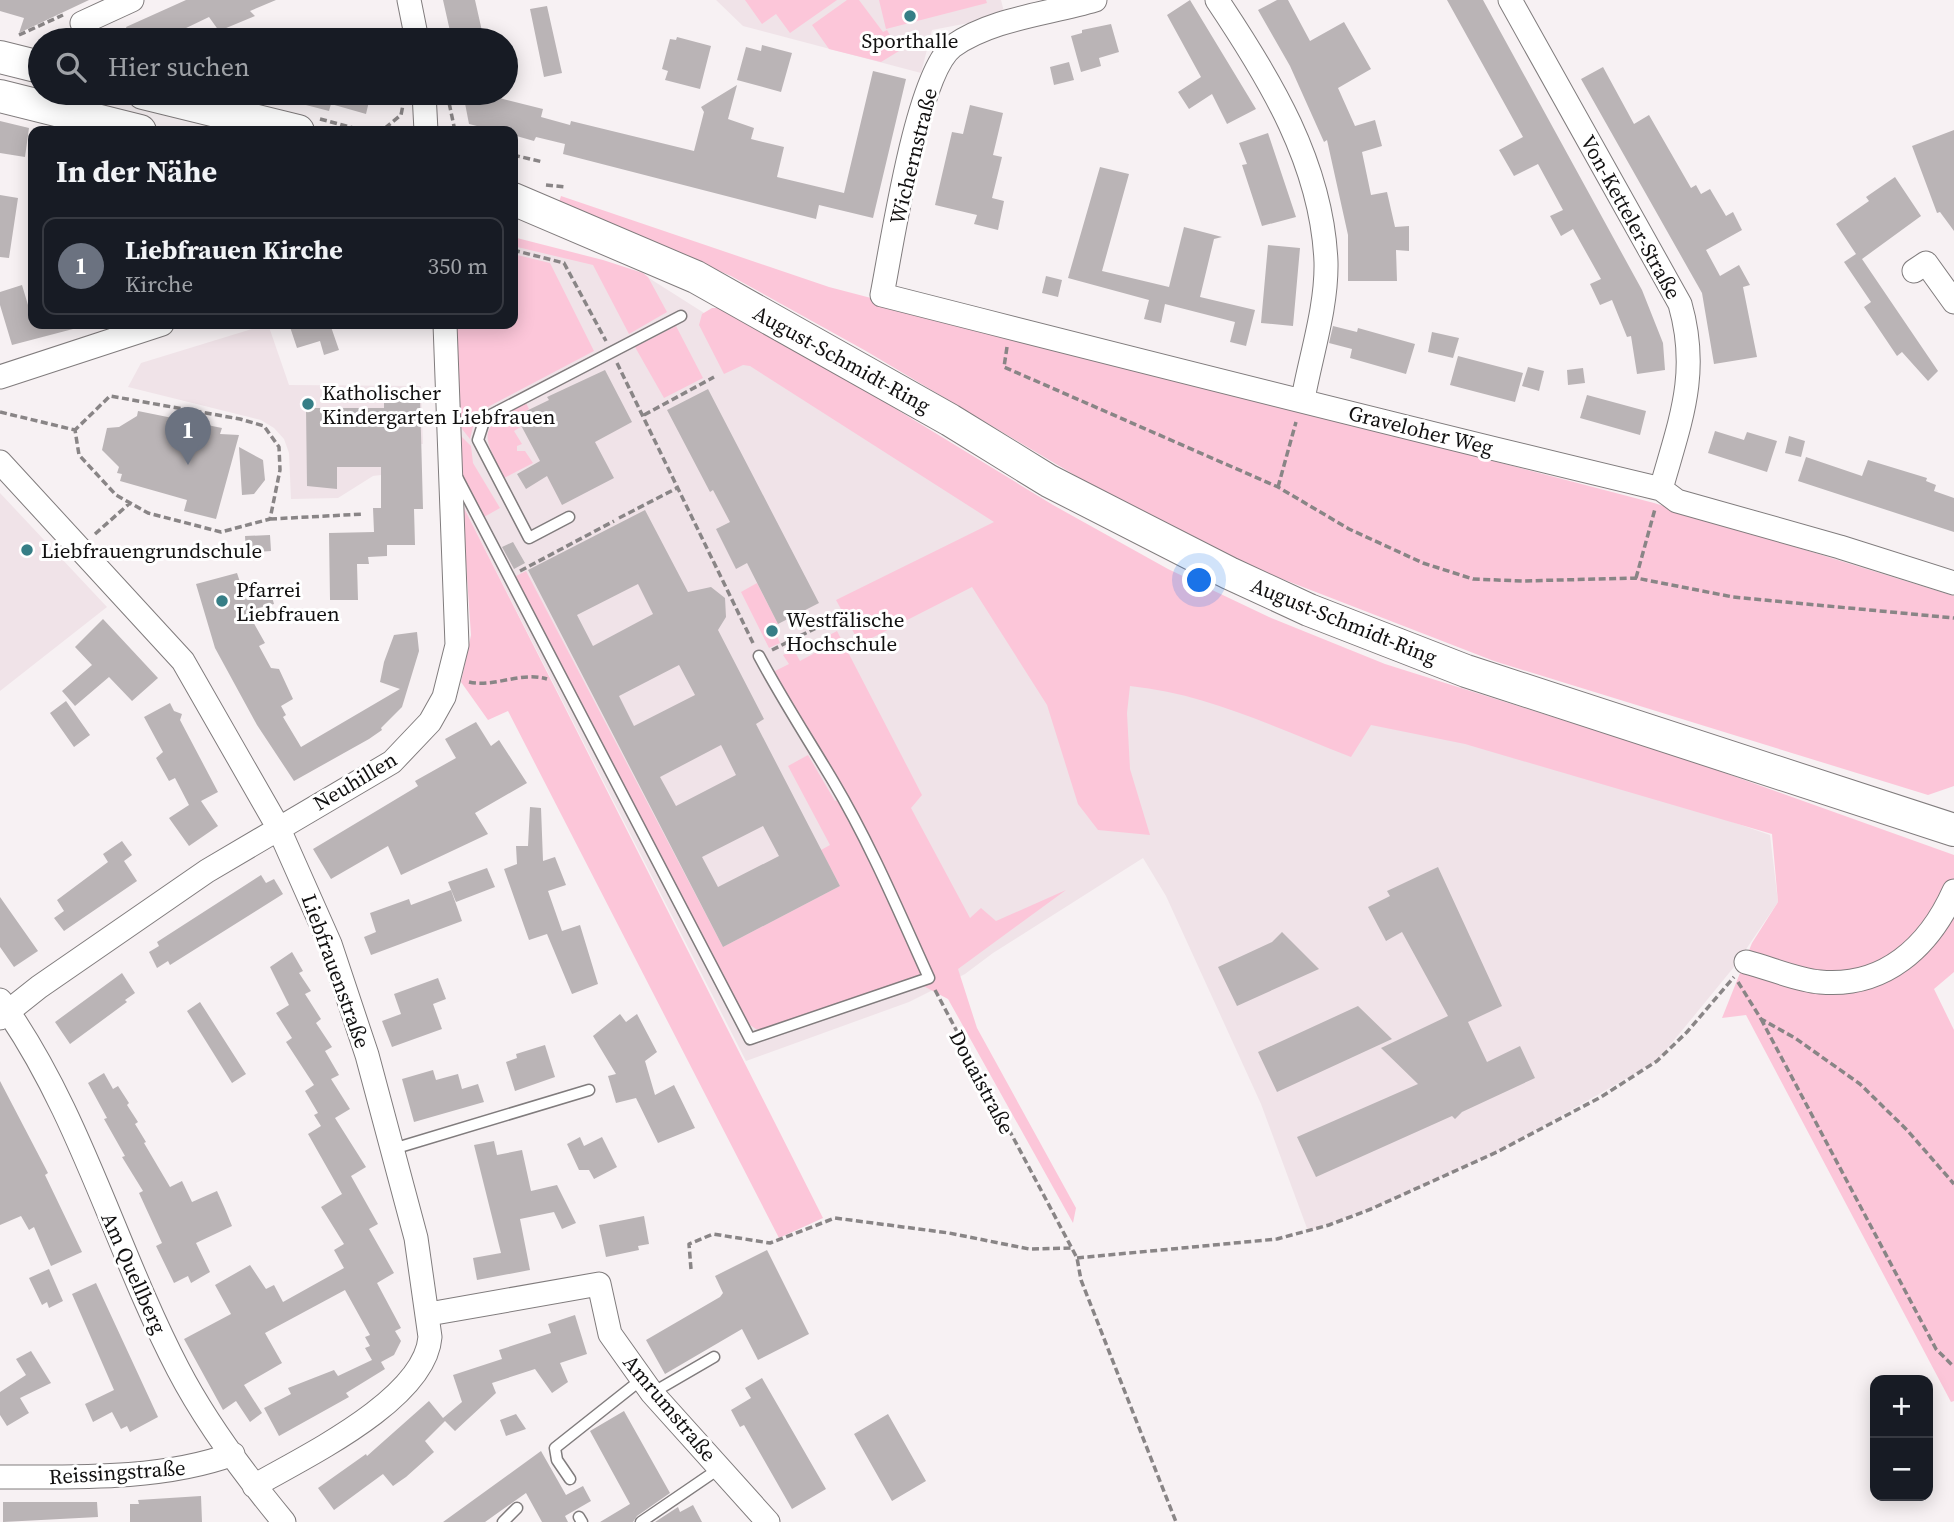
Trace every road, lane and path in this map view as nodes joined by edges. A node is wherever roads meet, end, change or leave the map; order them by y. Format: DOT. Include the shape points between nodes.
graph roads {
  1 [pos="132,0"];
  2 [pos="409,0"];
  3 [pos="1095,0"];
  4 [pos="1217,0"];
  5 [pos="1510,0"];
  6 [pos="82,23"];
  7 [pos="42,28"];
  8 [pos="414,28"];
  9 [pos="28,36"];
  10 [pos="8,47"];
  11 [pos="28,60"];
  12 [pos="0,96"];
  13 [pos="28,103"];
  14 [pos="36,105"];
  15 [pos="192,105"];
  16 [pos="403,105"];
  17 [pos="425,105"];
  18 [pos="450,105"];
  19 [pos="120,126"];
  20 [pos="278,126"];
  21 [pos="387,126"];
  22 [pos="426,126"];
  23 [pos="454,126"];
  24 [pos="518,156"];
  25 [pos="542,162"];
  26 [pos="518,201"];
  27 [pos="518,225"];
  28 [pos="624,246"];
  29 [pos="518,251"];
  30 [pos="1914,271"];
  31 [pos="882,295"];
  32 [pos="1954,302"];
  33 [pos="681,316"];
  34 [pos="1010,327"];
  35 [pos="147,329"];
  36 [pos="445,329"];
  37 [pos="605,339"];
  38 [pos="620,370"];
  39 [pos="0,377"];
  40 [pos="714,377"];
  41 [pos="1303,399"];
  42 [pos="0,412"];
  43 [pos="644,415"];
  44 [pos="75,430"];
  45 [pos="0,462"];
  46 [pos="453,468"];
  47 [pos="679,487"];
  48 [pos="1278,487"];
  49 [pos="1661,489"];
  50 [pos="130,503"];
  51 [pos="364,514"];
  52 [pos="569,517"];
  53 [pos="620,518"];
  54 [pos="270,520"];
  55 [pos="614,521"];
  56 [pos="80,548"];
  57 [pos="509,577"];
  58 [pos="1636,578"];
  59 [pos="1954,583"];
  60 [pos="838,617"];
  61 [pos="1954,618"];
  62 [pos="759,656"];
  63 [pos="561,678"];
  64 [pos="480,684"];
  65 [pos="278,827"];
  66 [pos="1954,830"];
  67 [pos="1954,891"];
  68 [pos="1746,962"];
  69 [pos="929,978"];
  70 [pos="3,1010"];
  71 [pos="1761,1019"];
  72 [pos="589,1090"];
  73 [pos="393,1149"];
  74 [pos="1954,1184"];
  75 [pos="1071,1248"];
  76 [pos="1077,1258"];
  77 [pos="691,1269"];
  78 [pos="429,1314"];
  79 [pos="714,1357"];
  80 [pos="1954,1367"];
  81 [pos="647,1386"];
  82 [pos="233,1454"];
  83 [pos="720,1468"];
  84 [pos="0,1477"];
  85 [pos="570,1479"];
  86 [pos="254,1486"];
  87 [pos="517,1508"];
  88 [pos="284,1522"];
  89 [pos="503,1522"];
  90 [pos="641,1522"];
  91 [pos="768,1522"];
  92 [pos="1176,1522"];
  1 -- 6 [label="street"];
  2 -- 8 [label="street"];
  3 -- 31 [label="street, Wichernstraße" via="974,35 938,62 925,99"];
  4 -- 41 [label="street" via="1257,60 1288,120 1304,154 1319,211 1325,286"];
  5 -- 49 [label="street, Von-Ketteler-Straße" via="1680,304 1688,332 1689,387"];
  6 -- 7 [label="path" via="75,9"];
  9 -- 10 [label="path"];
  10 -- 11 [label="main road"];
  12 -- 13 [label="main road"];
  14 -- 19 [label="main road"];
  15 -- 20 [label="main road"];
  16 -- 21 [label="path" via="401,115"];
  17 -- 22 [label="street"];
  18 -- 23 [label="path"];
  24 -- 25 [label="path"];
  26 -- 28 [label="main road, August-Schmidt-Ring"];
  27 -- 28 [label="main road, August-Schmidt-Ring"];
  28 -- 66 [label="main road, August-Schmidt-Ring" via="696,277 1049,481 1309,610 1466,671"];
  29 -- 37 [label="path" via="564,263"];
  30 -- 32 [label="street" via="1926,263"];
  31 -- 34 [label="street, Graveloher Weg"];
  33 -- 52 [label="lane" via="485,418 478,440 529,538"];
  34 -- 41 [label="street, Graveloher Weg"];
  34 -- 48 [label="path" via="1004,367"];
  35 -- 39 [label="street"];
  36 -- 46 [label="street, Neuhillen"];
  38 -- 43 [label="path"];
  40 -- 43 [label="path"];
  41 -- 48 [label="path"];
  41 -- 49 [label="street, Graveloher Weg"];
  42 -- 44 [label="path"];
  43 -- 47 [label="path"];
  44 -- 50 [label="path" via="79,455 116,495"];
  44 -- 54 [label="path" via="110,396 264,426 279,447 280,470"];
  45 -- 56 [label="street, Liebfrauenstraße"];
  46 -- 57 [label="lane"];
  46 -- 65 [label="street, Neuhillen" via="457,645 444,697 430,722 392,762"];
  47 -- 53 [label="path"];
  47 -- 62 [label="path"];
  48 -- 58 [label="path" via="1349,529 1423,563 1473,579"];
  49 -- 58 [label="path"];
  49 -- 59 [label="street, Graveloher Weg" via="1677,501"];
  50 -- 54 [label="path" via="148,513 221,531"];
  50 -- 56 [label="path"];
  51 -- 54 [label="path"];
  55 -- 57 [label="path"];
  56 -- 65 [label="street, Liebfrauenstraße" via="183,661"];
  57 -- 63 [label="lane"];
  58 -- 61 [label="path" via="1733,597"];
  60 -- 62 [label="path"];
  62 -- 69 [label="lane" via="840,794"];
  63 -- 64 [label="path" via="534,675"];
  63 -- 69 [label="lane" via="750,1039"];
  65 -- 70 [label="street, Neuhillen"];
  65 -- 73 [label="street, Liebfrauenstraße" via="330,944"];
  67 -- 68 [label="street" via="1921,946 1867,978 1817,982"];
  68 -- 71 [label="path" via="1736,979"];
  68 -- 76 [label="path" via="1688,1032 1657,1060 1601,1097 1497,1152 1371,1209 1278,1239"];
  69 -- 75 [label="path, Douaistraße"];
  70 -- 82 [label="street, Am Quellberg" via="45,1073 178,1371"];
  71 -- 74 [label="path" via="1860,1084"];
  71 -- 80 [label="path" via="1936,1349"];
  72 -- 73 [label="lane"];
  73 -- 78 [label="street, Liebfrauenstraße"];
  75 -- 76 [label="path, Douaistraße"];
  75 -- 77 [label="path" via="1029,1249 835,1218 770,1243 713,1234 696,1238 689,1244"];
  76 -- 92 [label="path, Douaistraße" via="1081,1280"];
  78 -- 81 [label="street, Amrumstraße" via="599,1284 610,1334"];
  78 -- 86 [label="street, Liebfrauenstraße" via="429,1352 390,1399 345,1435"];
  79 -- 81 [label="lane"];
  81 -- 83 [label="street, Amrumstraße"];
  81 -- 85 [label="lane" via="555,1448"];
  82 -- 84 [label="street, Reissingstraße" via="188,1468"];
  82 -- 86 [label="street, Am Quellberg"];
  83 -- 90 [label="lane"];
  83 -- 91 [label="street, Amrumstraße"];
  86 -- 88 [label="street, Am Quellberg"];
  87 -- 89 [label="lane"];
}
